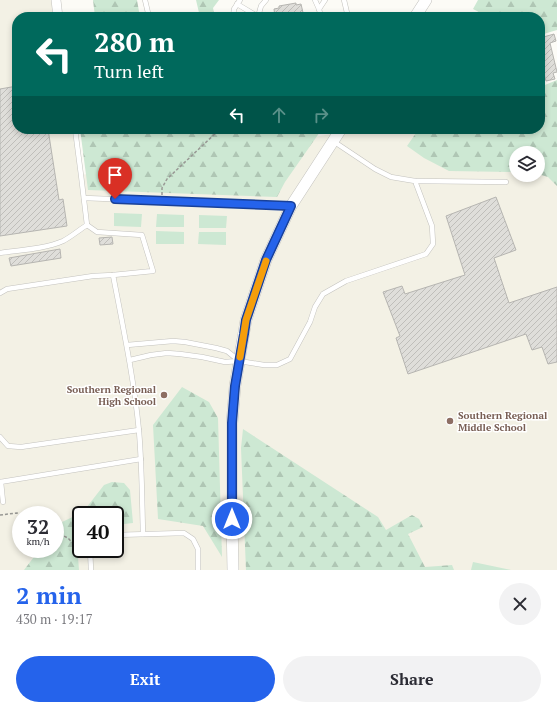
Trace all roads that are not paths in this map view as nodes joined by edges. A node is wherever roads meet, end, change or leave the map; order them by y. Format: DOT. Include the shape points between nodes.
graph roads {
  1 [pos="56,0"];
  2 [pos="145,0"];
  3 [pos="266,0"];
  4 [pos="315,0"];
  5 [pos="325,0"];
  6 [pos="344,0"];
  7 [pos="426,0"];
  8 [pos="238,2"];
  9 [pos="319,10"];
  10 [pos="57,12"];
  11 [pos="148,12"];
  12 [pos="234,12"];
  13 [pos="251,12"];
  14 [pos="259,12"];
  15 [pos="347,12"];
  16 [pos="418,12"];
  17 [pos="76,134"];
  18 [pos="338,134"];
  19 [pos="334,141"];
  20 [pos="415,181"];
  21 [pos="506,182"];
  22 [pos="84,198"];
  23 [pos="291,206"];
  24 [pos="87,225"];
  25 [pos="0,253"];
  26 [pos="113,276"];
  27 [pos="0,293"];
  28 [pos="127,345"];
  29 [pos="130,360"];
  30 [pos="239,361"];
  31 [pos="139,430"];
  32 [pos="0,438"];
  33 [pos="141,459"];
  34 [pos="0,482"];
  35 [pos="3,502"];
  36 [pos="143,534"];
  37 [pos="124,535"];
  38 [pos="91,558"];
  39 [pos="91,570"];
  40 [pos="198,570"];
  41 [pos="233,570"];
  1 -- 10 [label="street"];
  2 -- 11 [label="lane"];
  3 -- 14 [label="lane"];
  4 -- 9 [label="lane"];
  5 -- 9 [label="lane"];
  6 -- 15 [label="lane"];
  7 -- 16 [label="street"];
  8 -- 12 [label="lane"];
  8 -- 13 [label="lane"];
  17 -- 22 [label="lane"];
  18 -- 19 [label="street"];
  19 -- 20 [label="lane" via="390,177"];
  19 -- 23 [label="street"];
  20 -- 21 [label="lane"];
  20 -- 30 [label="lane" via="432,226 434,244 426,254 346,281 323,294 290,359 278,365 264,366"];
  22 -- 23 [label="lane"];
  22 -- 24 [label="lane"];
  23 -- 30 [label="street" via="264,265 246,320"];
  24 -- 25 [label="lane" via="62,241"];
  24 -- 26 [label="lane" via="98,232 142,235 154,271"];
  26 -- 27 [label="lane" via="93,276 7,289"];
  26 -- 28 [label="lane"];
  28 -- 29 [label="lane"];
  28 -- 30 [label="lane" via="185,342 227,351"];
  29 -- 30 [label="lane" via="167,353 225,362"];
  29 -- 31 [label="lane"];
  30 -- 41 [label="street" via="232,423"];
  31 -- 32 [label="lane" via="21,447 8,446"];
  31 -- 33 [label="lane"];
  33 -- 34 [label="lane"];
  33 -- 36 [label="lane"];
  34 -- 35 [label="lane"];
  36 -- 37 [label="lane"];
  36 -- 40 [label="lane" via="184,533 193,538 198,550"];
  38 -- 39 [label="lane"];
}
